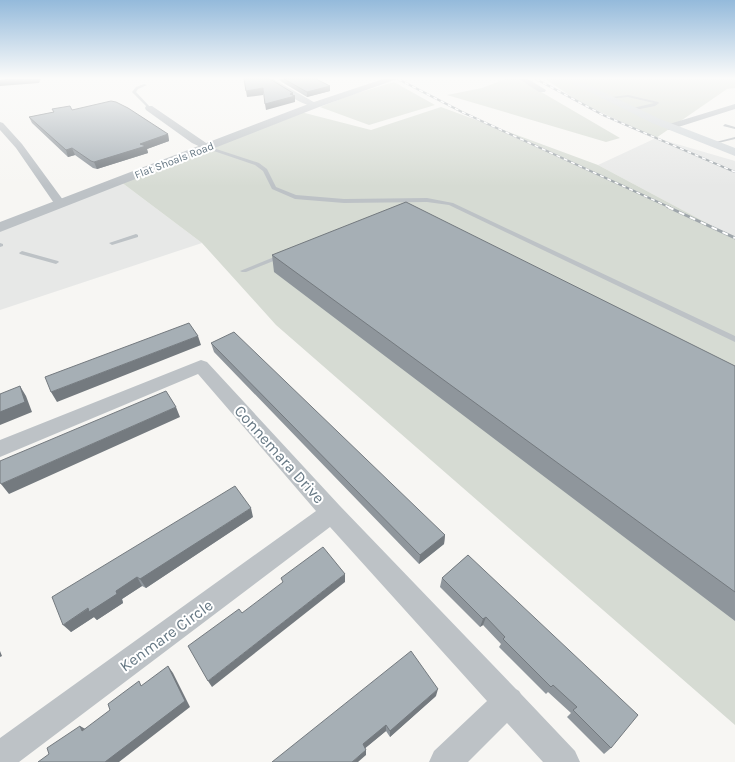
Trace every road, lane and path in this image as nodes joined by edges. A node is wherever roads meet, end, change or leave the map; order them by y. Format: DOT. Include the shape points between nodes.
graph roads {
  1 [pos="158,115"];
  2 [pos="290,115"];
  3 [pos="641,115"];
  4 [pos="707,115"];
  5 [pos="0,125"];
  6 [pos="726,125"];
  7 [pos="669,126"];
  8 [pos="735,128"];
  9 [pos="735,138"];
  10 [pos="714,144"];
  11 [pos="207,147"];
  12 [pos="735,152"];
  13 [pos="400,200"];
  14 [pos="60,204"];
  15 [pos="396,209"];
  16 [pos="0,227"];
  17 [pos="136,236"];
  18 [pos="112,243"];
  19 [pos="22,253"];
  20 [pos="287,254"];
  21 [pos="56,262"];
  22 [pos="244,271"];
  23 [pos="735,339"];
  24 [pos="0,448"];
  25 [pos="332,513"];
  26 [pos="509,701"];
  27 [pos="0,757"];
  28 [pos="445,762"];
  29 [pos="564,762"];
  1 -- 11 [label="street"];
  2 -- 11 [label="street, Flat Shoals Road"];
  3 -- 7 [label="main road"];
  4 -- 7 [label="street"];
  5 -- 14 [label="street" via="19,146"];
  6 -- 8 [label="lane"];
  7 -- 10 [label="main road"];
  9 -- 10 [label="lane"];
  10 -- 12 [label="main road"];
  11 -- 13 [label="lane" via="256,164 265,170 274,188 295,197 325,201"];
  11 -- 14 [label="street, Flat Shoals Road"];
  13 -- 15 [label="lane"];
  13 -- 23 [label="lane" via="427,200 450,204"];
  14 -- 16 [label="street, Flat Shoals Road"];
  17 -- 18 [label="lane"];
  19 -- 21 [label="lane"];
  20 -- 22 [label="lane"];
  24 -- 25 [label="street, Connemara Drive" via="201,366"];
  25 -- 26 [label="street, Connemara Drive"];
  25 -- 27 [label="street, Kenmare Circle"];
  26 -- 28 [label="street"];
  26 -- 29 [label="street, Connemara Drive"];
}
